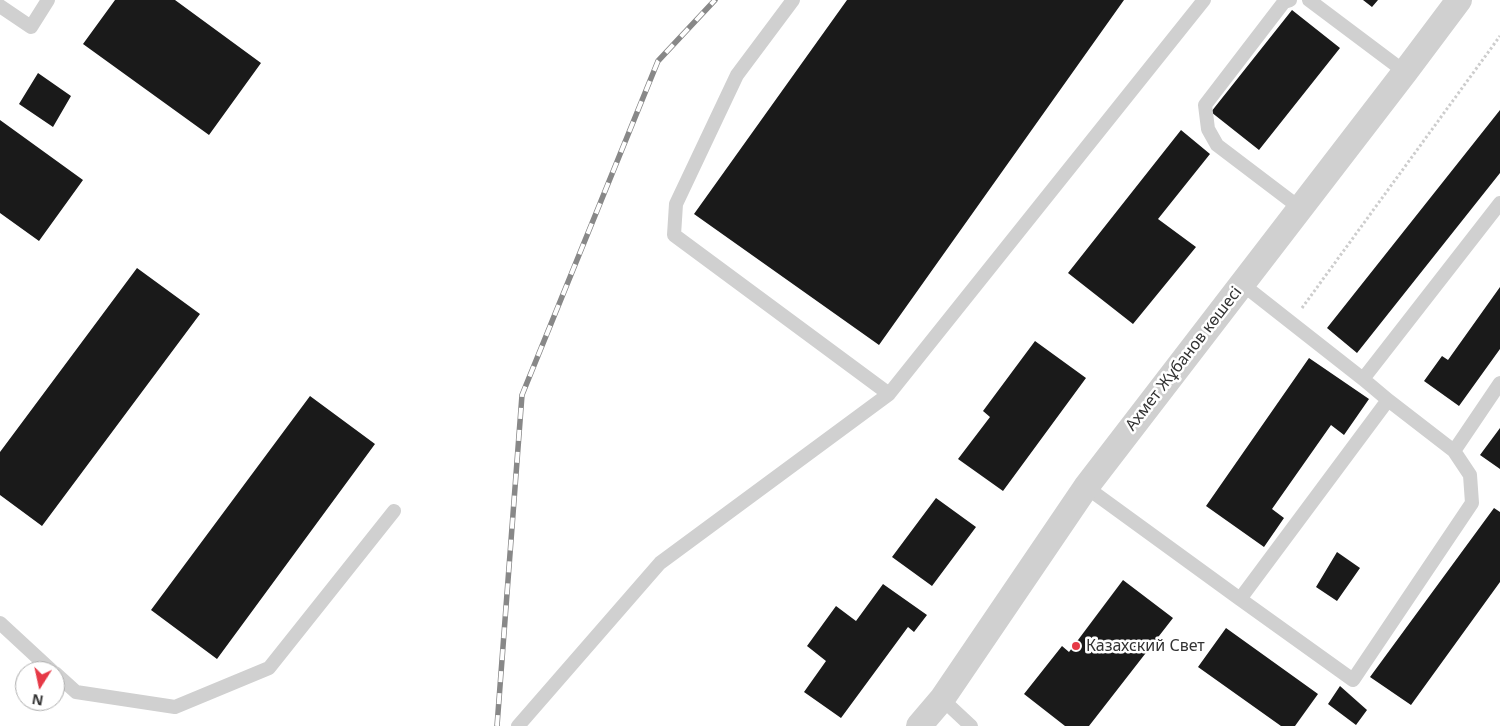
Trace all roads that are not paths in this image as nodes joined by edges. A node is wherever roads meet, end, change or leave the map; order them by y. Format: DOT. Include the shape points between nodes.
graph roads {
  1 [pos="48,0"];
  2 [pos="793,0"];
  3 [pos="1204,0"];
  4 [pos="1290,0"];
  5 [pos="1309,0"];
  6 [pos="1459,0"];
  7 [pos="0,6"];
  8 [pos="1405,72"];
  9 [pos="1500,203"];
  10 [pos="1300,208"];
  11 [pos="1242,284"];
  12 [pos="1363,379"];
  13 [pos="1500,383"];
  14 [pos="889,394"];
  15 [pos="1388,400"];
  16 [pos="1454,451"];
  17 [pos="1086,487"];
  18 [pos="394,511"];
  19 [pos="1240,600"];
  20 [pos="0,623"];
  21 [pos="42,661"];
  22 [pos="65,682"];
  23 [pos="942,699"];
  24 [pos="518,726"];
  25 [pos="919,726"];
  26 [pos="972,726"];
  1 -- 7 [label="lane" via="31,27"];
  2 -- 14 [label="lane" via="737,75 676,204 674,235"];
  3 -- 14 [label="lane"];
  4 -- 10 [label="lane" via="1284,2 1205,105 1208,129 1218,144"];
  5 -- 8 [label="lane"];
  6 -- 8 [label="street, Ахмет Жұбанов көшесі"];
  8 -- 10 [label="street, Ахмет Жұбанов көшесі"];
  9 -- 12 [label="lane"];
  10 -- 11 [label="street, Ахмет Жұбанов көшесі"];
  11 -- 12 [label="lane"];
  11 -- 17 [label="street, Ахмет Жұбанов көшесі"];
  12 -- 15 [label="lane"];
  13 -- 16 [label="lane"];
  14 -- 24 [label="lane" via="660,563"];
  15 -- 16 [label="lane"];
  15 -- 19 [label="lane"];
  16 -- 19 [label="lane" via="1470,475 1472,502 1353,680"];
  17 -- 19 [label="lane"];
  17 -- 23 [label="street, Ахмет Жұбанов көшесі"];
  18 -- 22 [label="lane" via="270,668 175,708 76,692"];
  20 -- 21 [label="lane"];
  23 -- 25 [label="street, Ахмет Жұбанов көшесі"];
  23 -- 26 [label="lane"];
}
